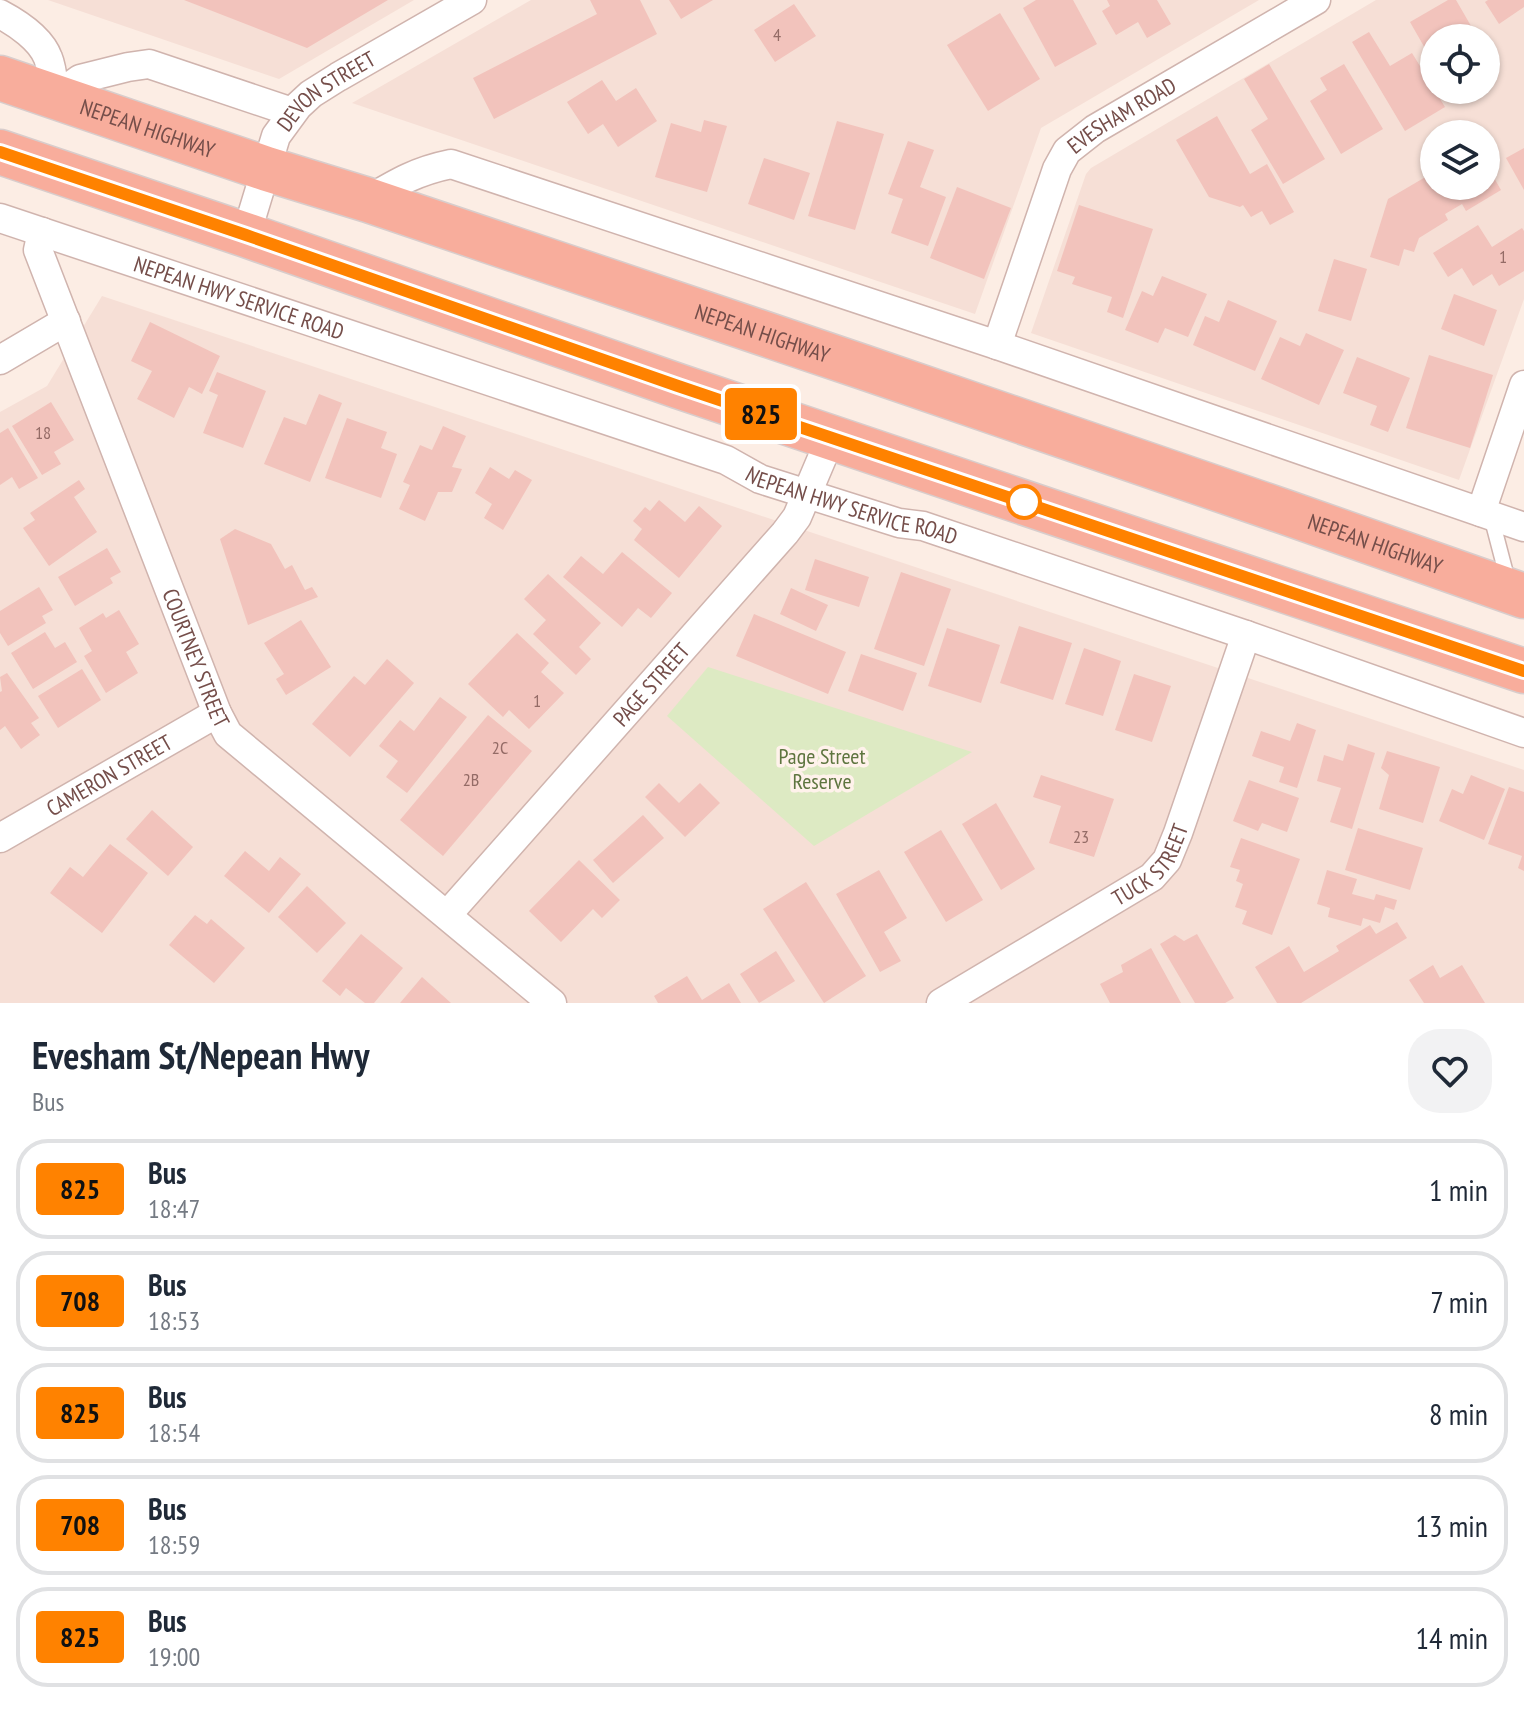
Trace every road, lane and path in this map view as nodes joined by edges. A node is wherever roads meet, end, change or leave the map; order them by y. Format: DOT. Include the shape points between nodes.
graph roads {
  1 [pos="472,0"];
  2 [pos="1316,0"];
  3 [pos="0,14"];
  4 [pos="0,78"];
  5 [pos="55,97"];
  6 [pos="292,112"];
  7 [pos="0,152"];
  8 [pos="267,169"];
  9 [pos="368,200"];
  10 [pos="0,218"];
  11 [pos="42,232"];
  12 [pos="246,235"];
  13 [pos="66,321"];
  14 [pos="997,345"];
  15 [pos="0,360"];
  16 [pos="1524,385"];
  17 [pos="831,437"];
  18 [pos="808,494"];
  19 [pos="1486,514"];
  20 [pos="1524,527"];
  21 [pos="1517,594"];
  22 [pos="1246,635"];
  23 [pos="1524,671"];
  24 [pos="217,713"];
  25 [pos="1524,733"];
  26 [pos="0,838"];
  27 [pos="447,915"];
  28 [pos="552,1003"];
  29 [pos="941,1003"];
  1 -- 6 [label="street, DEVON STREET" via="316,91"];
  2 -- 14 [label="street, EVESHAM ROAD" via="1095,129 1067,151"];
  3 -- 5 [label="street" via="45,50"];
  4 -- 5 [label="highway, NEPEAN HIGHWAY"];
  5 -- 6 [label="street" via="80,79 149,64"];
  5 -- 8 [label="highway, NEPEAN HIGHWAY"];
  6 -- 8 [label="street, DEVON STREET" via="276,136"];
  7 -- 12 [label="highway"];
  8 -- 9 [label="highway, NEPEAN HIGHWAY"];
  8 -- 12 [label="street, DEVON STREET"];
  9 -- 14 [label="street" via="405,177 451,164"];
  9 -- 21 [label="highway, NEPEAN HIGHWAY"];
  10 -- 11 [label="street, NEPEAN HWY SERVICE ROAD"];
  11 -- 13 [label="street, COURTNEY STREET" via="38,250"];
  11 -- 18 [label="street, NEPEAN HWY SERVICE ROAD" via="726,460 760,479"];
  12 -- 17 [label="highway"];
  13 -- 15 [label="street"];
  13 -- 24 [label="street, COURTNEY STREET"];
  14 -- 19 [label="street"];
  16 -- 19 [label="street"];
  17 -- 18 [label="street, PAGE STREET"];
  17 -- 23 [label="highway"];
  18 -- 22 [label="street, NEPEAN HWY SERVICE ROAD" via="923,526"];
  18 -- 27 [label="street, PAGE STREET" via="785,533"];
  19 -- 20 [label="street"];
  19 -- 21 [label="lane"];
  22 -- 25 [label="street, NEPEAN HWY SERVICE ROAD"];
  22 -- 29 [label="street, TUCK STREET" via="1167,860 1152,877"];
  24 -- 26 [label="street, CAMERON STREET"];
  24 -- 27 [label="street, COURTNEY STREET" via="238,744"];
  27 -- 28 [label="street, COURTNEY STREET"];
}
